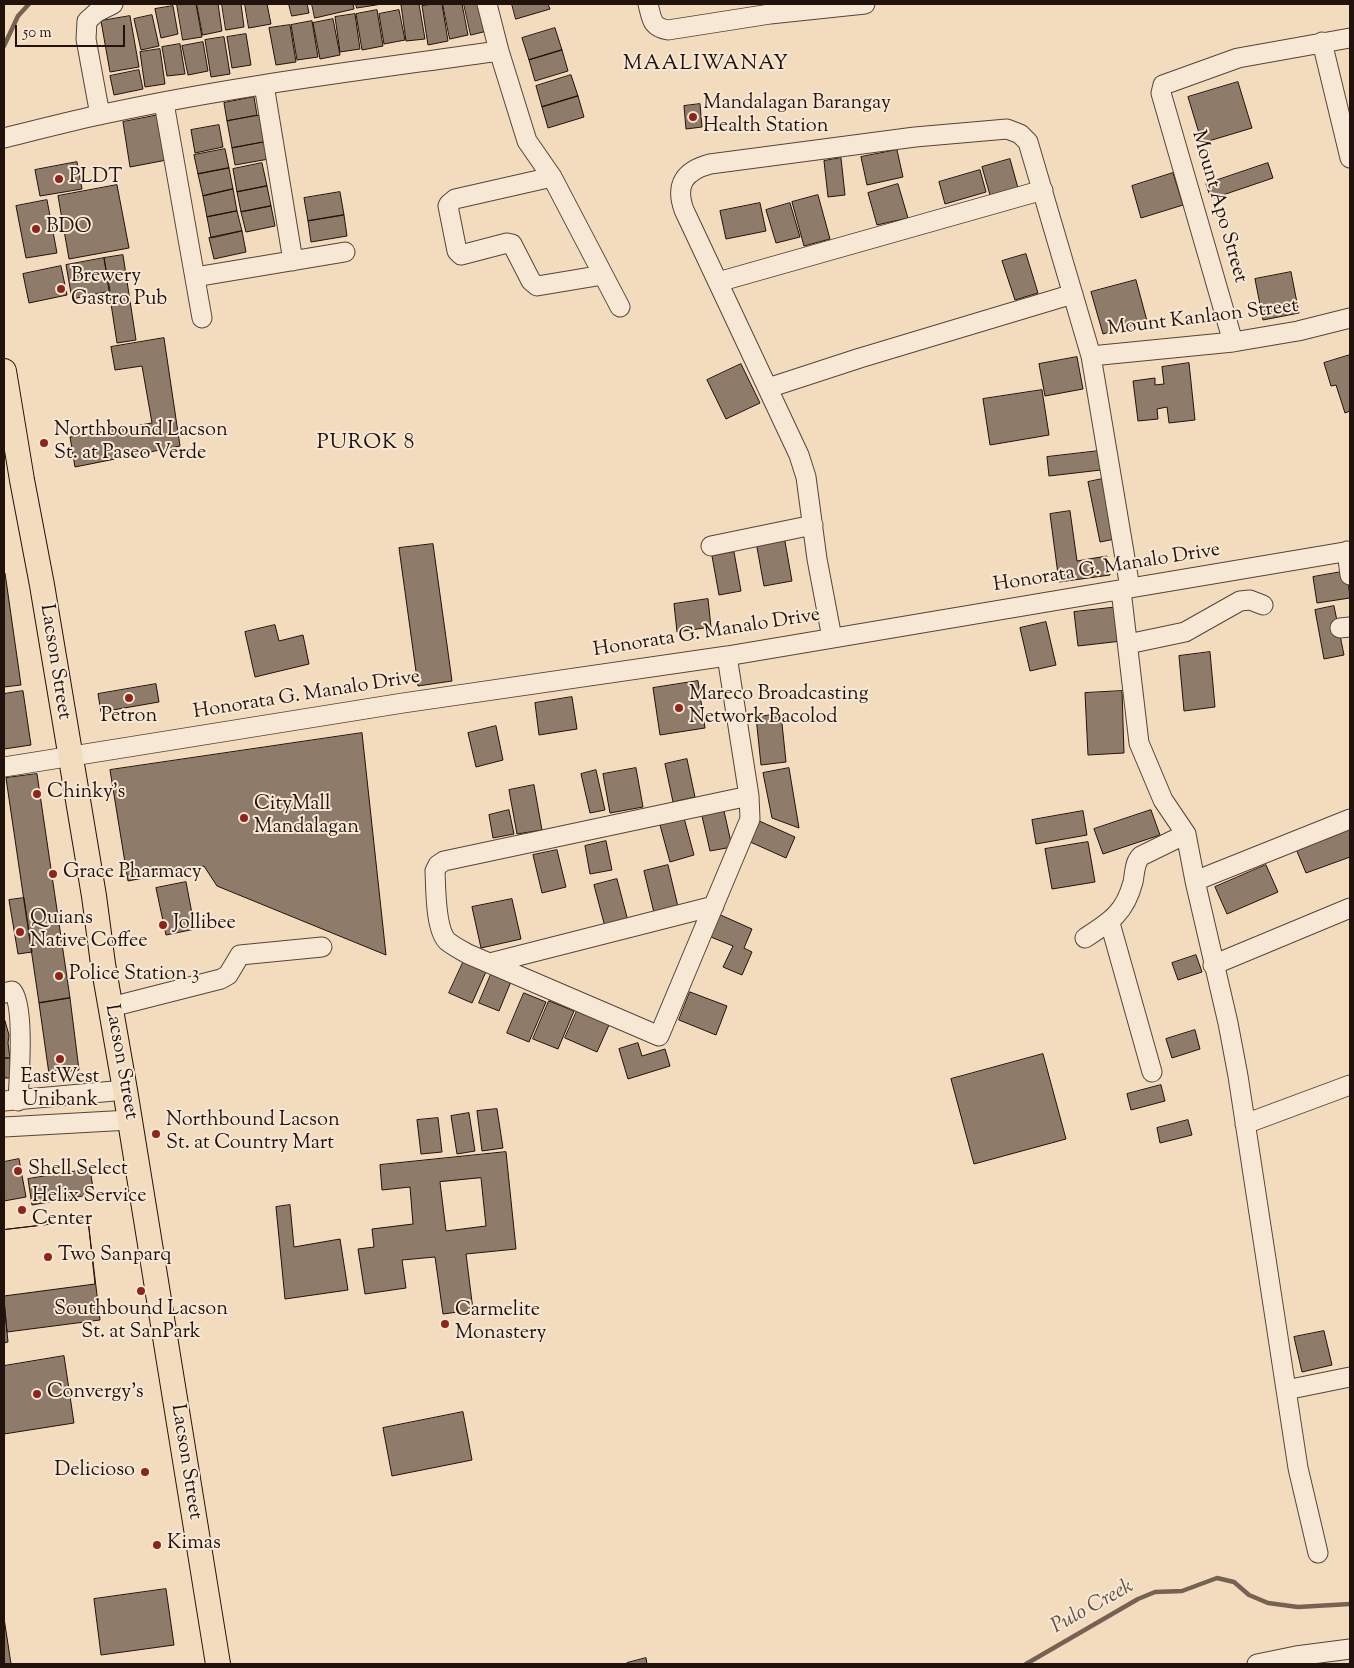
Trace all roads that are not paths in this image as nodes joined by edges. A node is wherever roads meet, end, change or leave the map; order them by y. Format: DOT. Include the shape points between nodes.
graph roads {
  1 [pos="113,4"];
  2 [pos="487,4"];
  3 [pos="648,4"];
  4 [pos="865,4"];
  5 [pos="1350,38"];
  6 [pos="1322,42"];
  7 [pos="500,51"];
  8 [pos="264,85"];
  9 [pos="164,103"];
  10 [pos="100,115"];
  11 [pos="4,138"];
  12 [pos="1350,158"];
  13 [pos="552,177"];
  14 [pos="1043,190"];
  15 [pos="345,252"];
  16 [pos="293,261"];
  17 [pos="603,275"];
  18 [pos="195,277"];
  19 [pos="718,282"];
  20 [pos="1073,294"];
  21 [pos="620,307"];
  22 [pos="202,318"];
  23 [pos="1350,318"];
  24 [pos="1233,342"];
  25 [pos="1091,356"];
  26 [pos="4,371"];
  27 [pos="768,388"];
  28 [pos="813,525"];
  29 [pos="711,546"];
  30 [pos="1349,551"];
  31 [pos="1350,576"];
  32 [pos="1126,589"];
  33 [pos="1263,605"];
  34 [pos="832,638"];
  35 [pos="1128,644"];
  36 [pos="727,656"];
  37 [pos="70,757"];
  38 [pos="4,767"];
  39 [pos="749,796"];
  40 [pos="1350,819"];
  41 [pos="1186,834"];
  42 [pos="1195,881"];
  43 [pos="714,906"];
  44 [pos="1350,908"];
  45 [pos="1110,923"];
  46 [pos="1085,938"];
  47 [pos="322,947"];
  48 [pos="490,963"];
  49 [pos="1213,964"];
  50 [pos="4,989"];
  51 [pos="111,1006"];
  52 [pos="1152,1072"];
  53 [pos="1350,1085"];
  54 [pos="125,1090"];
  55 [pos="11,1101"];
  56 [pos="130,1120"];
  57 [pos="1245,1124"];
  58 [pos="4,1127"];
  59 [pos="1350,1377"];
  60 [pos="1286,1390"];
  61 [pos="1318,1553"];
  62 [pos="1343,1655"];
  63 [pos="218,1664"];
  64 [pos="1257,1664"];
  1 -- 10 [label="street" via="88,21 86,39"];
  2 -- 7 [label="street"];
  3 -- 4 [label="street" via="654,24 668,30 770,14"];
  5 -- 6 [label="street"];
  6 -- 12 [label="street"];
  6 -- 24 [label="street, Mount Apo Street" via="1238,58 1162,85 1161,93"];
  7 -- 8 [label="street"];
  7 -- 13 [label="street" via="527,141"];
  8 -- 9 [label="street"];
  8 -- 16 [label="street"];
  9 -- 10 [label="street"];
  9 -- 18 [label="street"];
  10 -- 11 [label="street"];
  13 -- 17 [label="street"];
  13 -- 17 [label="street" via="451,202 448,206 457,251 462,255 510,243 537,286"];
  14 -- 19 [label="street"];
  14 -- 19 [label="street" via="1028,142 1020,134 1007,129 915,137 697,167 683,183 680,199"];
  14 -- 20 [label="street"];
  15 -- 16 [label="street"];
  16 -- 18 [label="street"];
  17 -- 21 [label="street"];
  18 -- 22 [label="street"];
  19 -- 27 [label="street"];
  20 -- 25 [label="street"];
  20 -- 27 [label="street"];
  23 -- 24 [label="street, Mount Kanlaon Street"];
  24 -- 25 [label="street, Mount Kanlaon Street"];
  25 -- 32 [label="street"];
  26 -- 37 [label="main road, Lacson Street"];
  27 -- 28 [label="street" via="803,466"];
  28 -- 29 [label="street"];
  28 -- 34 [label="street"];
  30 -- 31 [label="street"];
  30 -- 32 [label="street, Honorata G. Manalo Drive"];
  32 -- 34 [label="street, Honorata G. Manalo Drive"];
  32 -- 35 [label="street"];
  33 -- 35 [label="street" via="1250,600 1240,601 1185,632"];
  34 -- 36 [label="street, Honorata G. Manalo Drive"];
  35 -- 41 [label="street" via="1139,742 1163,800"];
  36 -- 37 [label="street, Honorata G. Manalo Drive" via="403,702"];
  36 -- 39 [label="street"];
  37 -- 38 [label="street, Honorata G. Manalo Drive"];
  37 -- 51 [label="main road, Lacson Street"];
  39 -- 43 [label="street" via="750,819"];
  39 -- 48 [label="street" via="441,863 435,871 443,934 457,948"];
  40 -- 42 [label="street"];
  41 -- 42 [label="street"];
  41 -- 45 [label="street" via="1140,856 1126,901"];
  42 -- 49 [label="street"];
  43 -- 48 [label="street"];
  43 -- 48 [label="street" via="659,1036"];
  44 -- 49 [label="street"];
  45 -- 46 [label="street"];
  45 -- 52 [label="street"];
  47 -- 51 [label="street" via="240,955 228,975 221,979"];
  49 -- 57 [label="street" via="1228,1023"];
  50 -- 55 [label="street" via="15,993 20,1043"];
  51 -- 54 [label="main road, Lacson Street"];
  53 -- 57 [label="street"];
  54 -- 55 [label="street"];
  54 -- 56 [label="main road, Lacson Street"];
  56 -- 58 [label="street"];
  56 -- 63 [label="main road, Lacson Street"];
  57 -- 60 [label="street"];
  59 -- 60 [label="street"];
  60 -- 61 [label="street" via="1298,1468"];
  62 -- 64 [label="street" via="1296,1656"];
}
